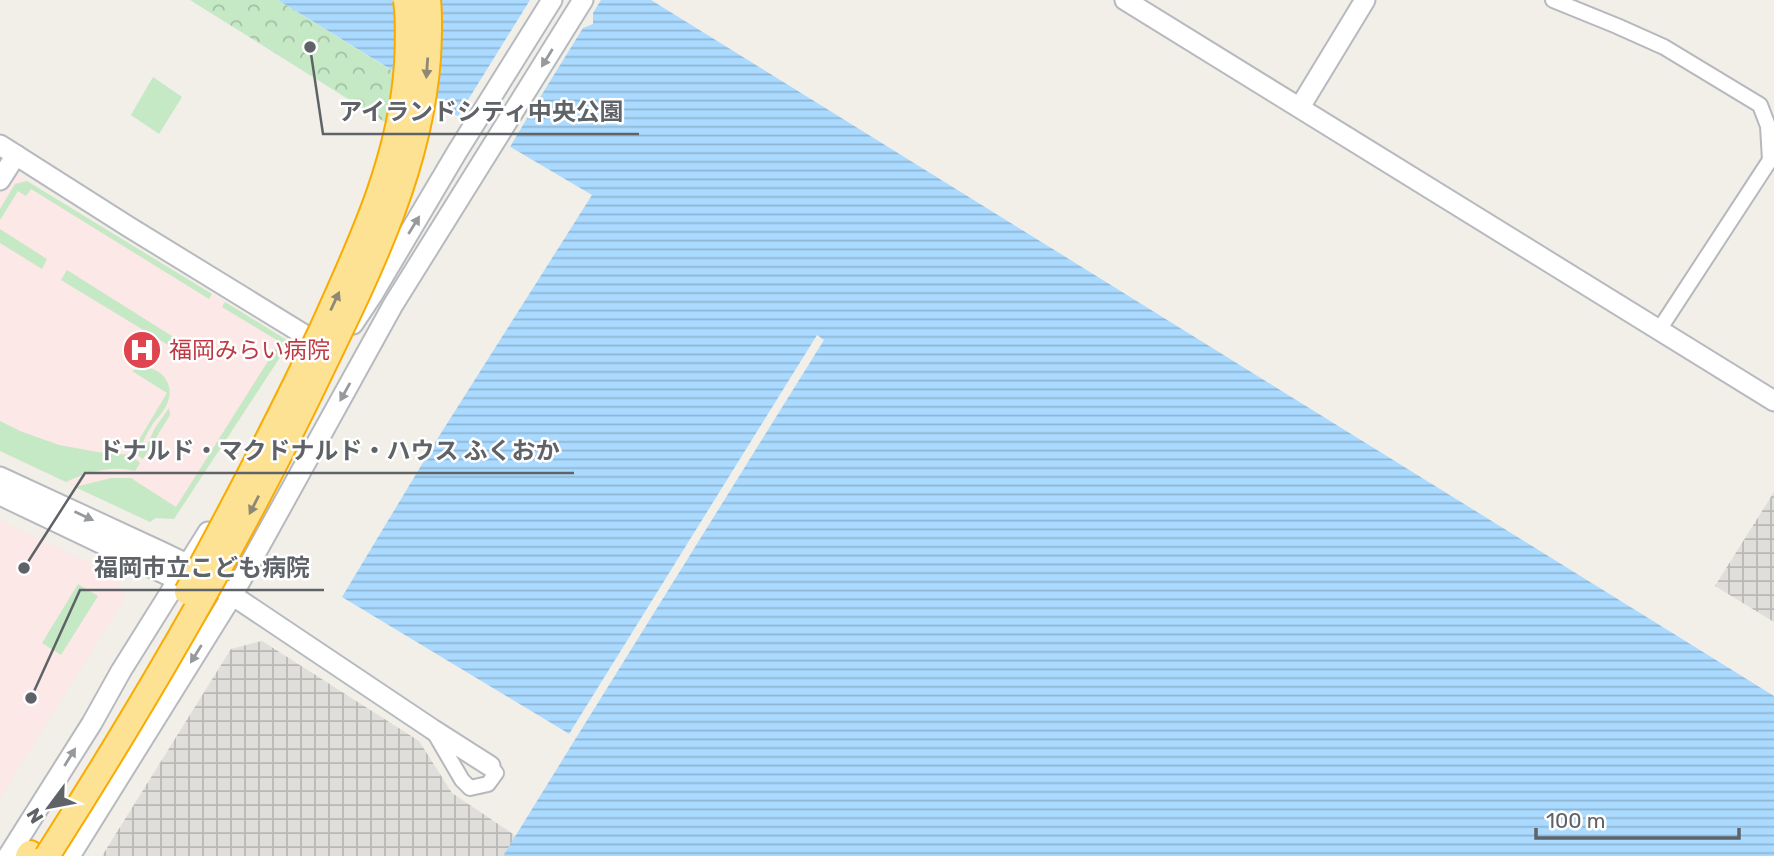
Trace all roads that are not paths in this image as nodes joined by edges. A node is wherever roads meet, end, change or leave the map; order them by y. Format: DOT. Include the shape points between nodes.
graph roads {
  1 [pos="406,0"];
  2 [pos="428,0"];
  3 [pos="552,0"];
  4 [pos="583,0"];
  5 [pos="1125,0"];
  6 [pos="1365,0"];
  7 [pos="1553,0"];
  8 [pos="1300,107"];
  9 [pos="8,150"];
  10 [pos="0,180"];
  11 [pos="1659,330"];
  12 [pos="333,352"];
  13 [pos="1774,401"];
  14 [pos="0,477"];
  15 [pos="0,495"];
  16 [pos="183,572"];
  17 [pos="232,596"];
  18 [pos="432,729"];
  19 [pos="491,766"];
  20 [pos="28,855"];
  21 [pos="70,856"];
  20 -- 1 [label="highway, one-way, bridge" via="163,636 291,395 340,289 383,185 397,138 406,73"];
  2 -- 20 [label="highway, one-way, bridge" via="426,76 416,139 400,194 357,297 241,530 170,656"];
  12 -- 3 [label="street, one-way"];
  4 -- 17 [label="street, one-way" via="393,305"];
  5 -- 8 [label="street"];
  6 -- 8 [label="street"];
  7 -- 11 [label="street" via="1664,47 1760,104 1768,127 1770,160"];
  8 -- 11 [label="street"];
  9 -- 10 [label="street"];
  9 -- 12 [label="street"];
  11 -- 13 [label="street"];
  12 -- 16 [label="street"];
  14 -- 16 [label="street, one-way"];
  15 -- 16 [label="street"];
  16 -- 17 [label="street"];
  20 -- 16 [label="street, one-way"];
  17 -- 18 [label="street"];
  17 -- 21 [label="street, one-way"];
  18 -- 19 [label="street"];
  18 -- 19 [label="street" via="470,788 488,784 496,773"];
}
